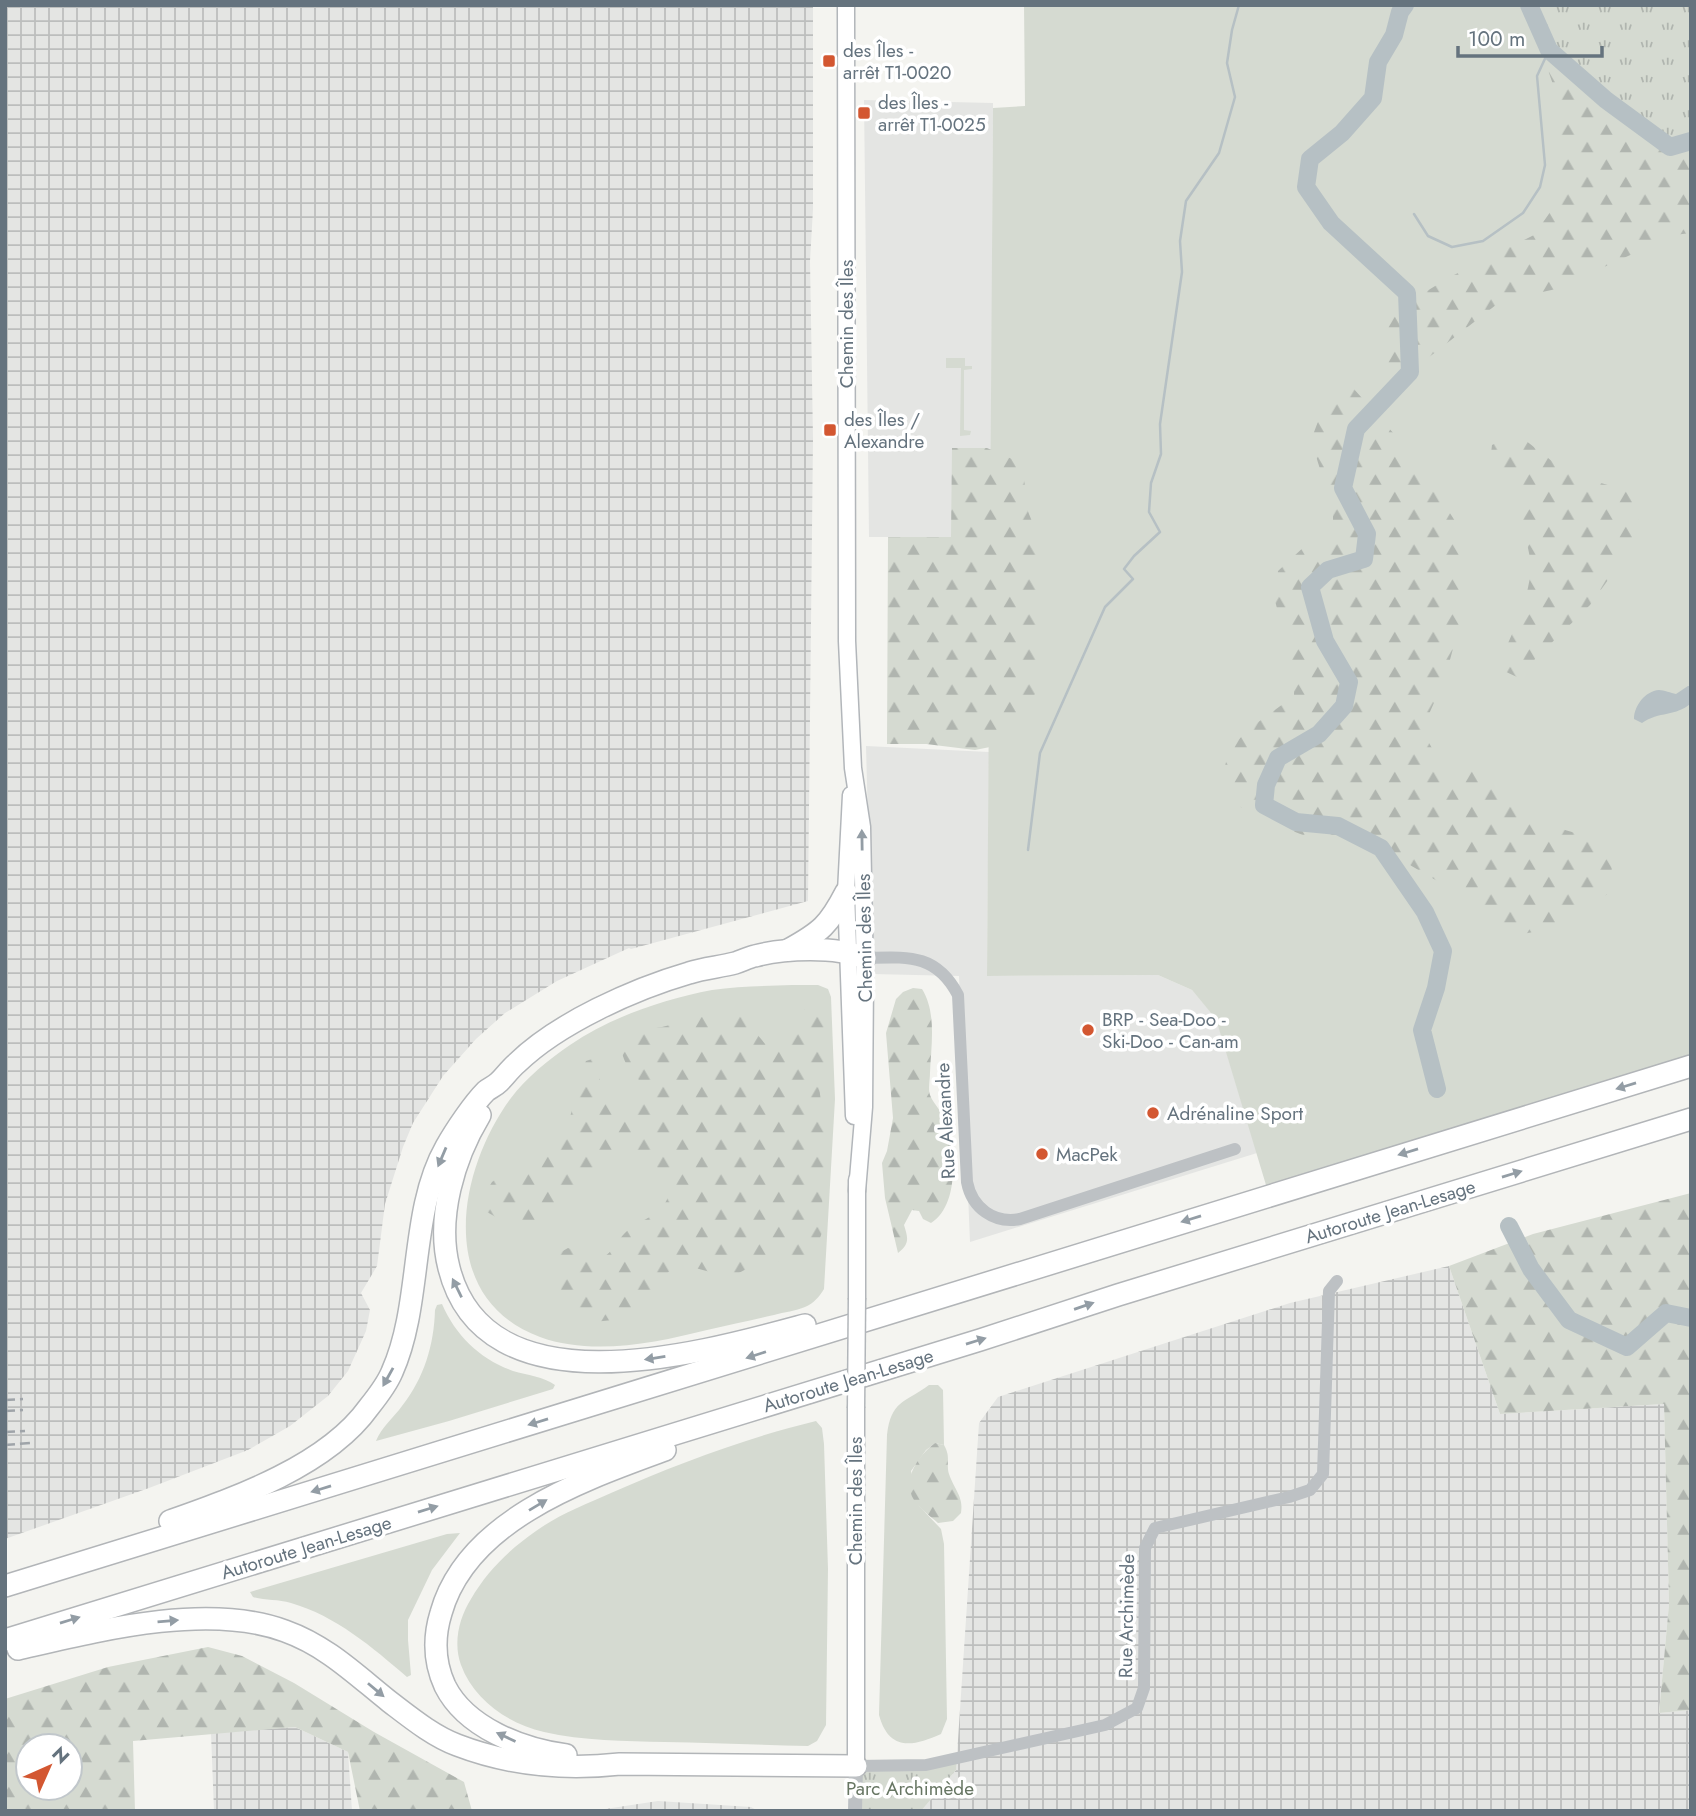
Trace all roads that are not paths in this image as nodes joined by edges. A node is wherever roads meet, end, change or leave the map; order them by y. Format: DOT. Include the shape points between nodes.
graph roads {
  1 [pos="846,5"];
  2 [pos="853,768"];
  3 [pos="846,892"];
  4 [pos="787,951"];
  5 [pos="854,958"];
  6 [pos="736,963"];
  7 [pos="1691,1066"];
  8 [pos="497,1084"];
  9 [pos="1691,1119"];
  10 [pos="1235,1149"];
  11 [pos="1336,1281"];
  12 [pos="961,1289"];
  13 [pos="841,1382"];
  14 [pos="5,1577"];
  15 [pos="5,1586"];
  16 [pos="5,1640"];
  17 [pos="5,1652"];
  18 [pos="620,1764"];
  19 [pos="856,1766"];
  20 [pos="855,1811"];
  1 -- 2 [label="main road, Chemin des Îles" via="847,584"];
  2 -- 3 [label="main road, Chemin des Îles"];
  5 -- 2 [label="main road, Chemin des Îles, one-way" via="862,827"];
  3 -- 4 [label="highway" via="827,925"];
  3 -- 5 [label="main road, Chemin des Îles"];
  4 -- 5 [label="highway"];
  4 -- 6 [label="highway"];
  5 -- 6 [label="highway"];
  5 -- 10 [label="street, Rue Alexandre" via="906,956 926,961 951,982 958,995 967,1182 974,1202 990,1215 1020,1219"];
  5 -- 19 [label="main road, Chemin des Îles, bridge"];
  6 -- 8 [label="highway" via="689,973 607,1005 533,1049"];
  7 -- 12 [label="highway, one-way"];
  12 -- 8 [label="highway, one-way" via="917,1295 683,1354 632,1362 555,1359 509,1344 470,1311 453,1287 445,1254 453,1176"];
  8 -- 14 [label="highway, one-way" via="486,1091 445,1148 428,1192 406,1327 392,1373 347,1431 314,1456 250,1492"];
  13 -- 9 [label="highway, Autoroute Jean-Lesage, one-way"];
  11 -- 19 [label="street, Rue Archimède" via="1329,1291 1323,1474 1310,1490 1289,1497 1155,1528 1145,1548 1144,1688 1137,1708 1105,1725 926,1765"];
  12 -- 15 [label="highway, one-way"];
  16 -- 13 [label="highway, Autoroute Jean-Lesage, one-way"];
  18 -- 13 [label="highway, one-way" via="521,1744 466,1713 449,1693 439,1672 436,1629 444,1600 461,1570 518,1517 553,1496 813,1398"];
  17 -- 18 [label="highway, one-way" via="142,1624 237,1621 282,1630 315,1643 422,1726 456,1745 547,1766"];
  18 -- 19 [label="highway"];
  19 -- 20 [label="street, Chemin des Îles"];
}
